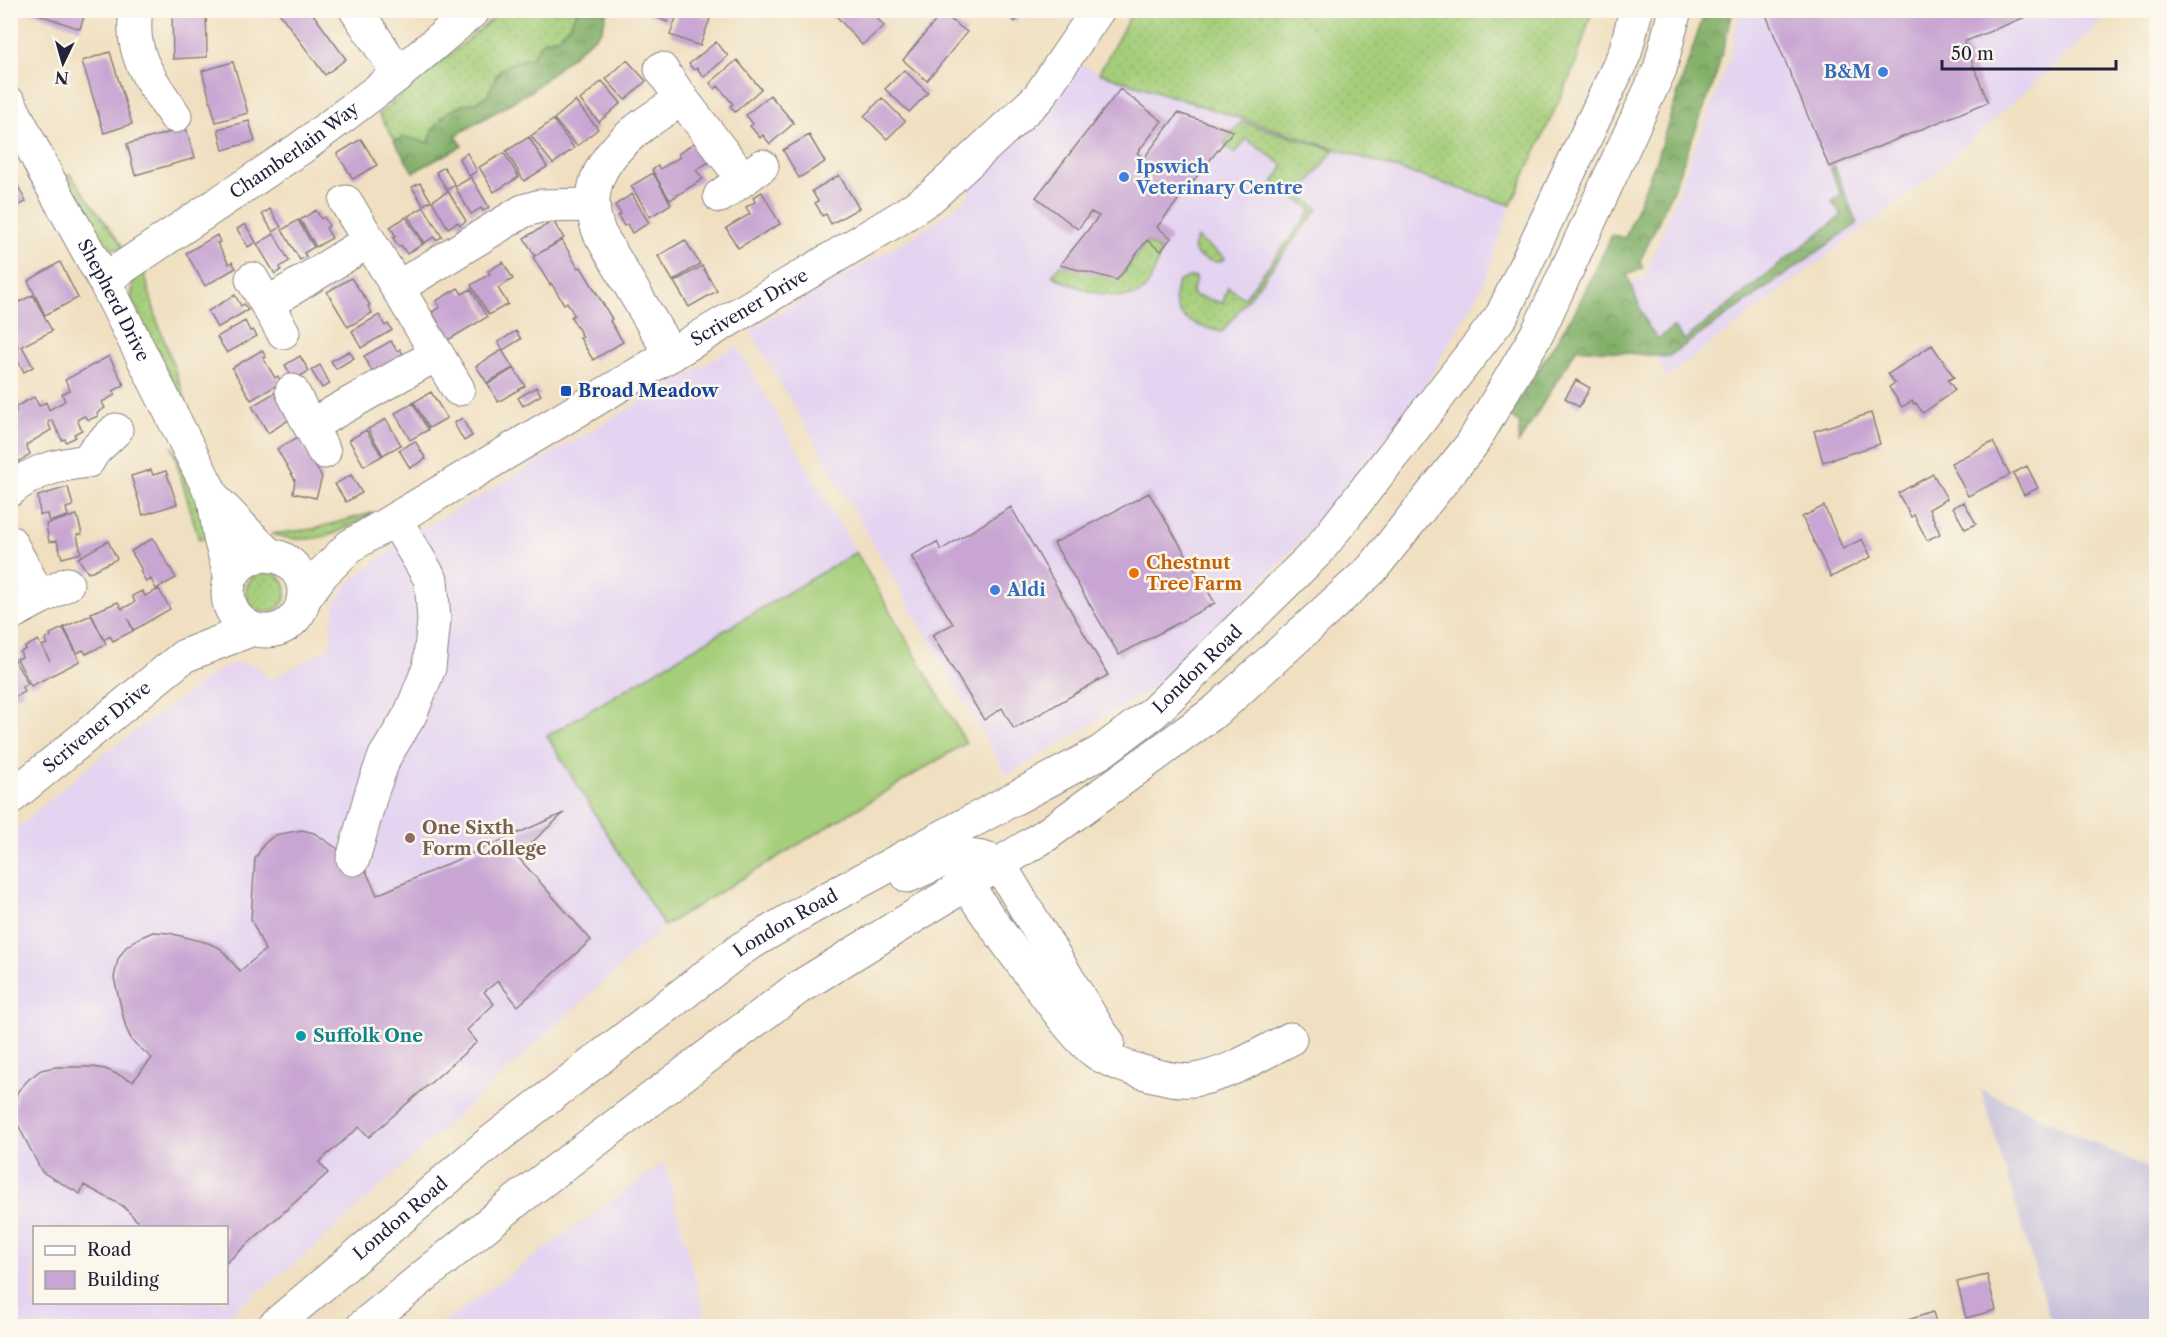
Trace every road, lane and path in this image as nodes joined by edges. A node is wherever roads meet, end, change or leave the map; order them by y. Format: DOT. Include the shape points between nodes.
graph roads {
  1 [pos="136,10"];
  2 [pos="356,10"];
  3 [pos="474,10"];
  4 [pos="1098,10"];
  5 [pos="1636,10"];
  6 [pos="1675,10"];
  7 [pos="661,69"];
  8 [pos="399,74"];
  9 [pos="682,99"];
  10 [pos="10,104"];
  11 [pos="175,116"];
  12 [pos="742,180"];
  13 [pos="346,202"];
  14 [pos="592,205"];
  15 [pos="369,241"];
  16 [pos="104,280"];
  17 [pos="397,288"];
  18 [pos="283,332"];
  19 [pos="437,354"];
  20 [pos="671,355"];
  21 [pos="458,389"];
  22 [pos="292,391"];
  23 [pos="116,430"];
  24 [pos="10,490"];
  25 [pos="214,499"];
  26 [pos="395,519"];
  27 [pos="10,542"];
  28 [pos="350,546"];
  29 [pos="277,558"];
  30 [pos="230,585"];
  31 [pos="303,600"];
  32 [pos="10,614"];
  33 [pos="253,629"];
  34 [pos="184,656"];
  35 [pos="1018,797"];
  36 [pos="10,798"];
  37 [pos="353,859"];
  38 [pos="979,867"];
  39 [pos="664,1007"];
  40 [pos="1290,1038"];
  41 [pos="273,1326"];
  42 [pos="363,1326"];
  1 -- 11 [label="street" via="134,40 144,71"];
  2 -- 8 [label="street"];
  3 -- 8 [label="street, Chamberlain Way"];
  4 -- 20 [label="street, Scrivener Drive" via="1038,98 932,196"];
  5 -- 35 [label="street, London Road" via="1625,53 1502,315 1318,551 1154,711 1101,752"];
  6 -- 38 [label="street, London Road" via="1660,69 1538,332 1472,444 1372,569 1217,710 1046,835"];
  7 -- 9 [label="street"];
  8 -- 16 [label="street, Chamberlain Way" via="301,148"];
  9 -- 12 [label="street"];
  9 -- 14 [label="street" via="607,159 594,189"];
  10 -- 16 [label="street, Shepherd Drive"];
  13 -- 15 [label="street"];
  14 -- 17 [label="street" via="540,206 523,211"];
  14 -- 20 [label="street" via="600,234"];
  15 -- 17 [label="street"];
  15 -- 18 [label="street" via="259,292"];
  16 -- 25 [label="street, Shepherd Drive"];
  17 -- 19 [label="street"];
  19 -- 21 [label="street"];
  19 -- 22 [label="street" via="317,439"];
  20 -- 26 [label="street, Scrivener Drive"];
  23 -- 24 [label="street" via="94,451 94,470 52,466"];
  25 -- 29 [label="street, Shepherd Drive" via="236,518 249,537"];
  25 -- 30 [label="street, Shepherd Drive"];
  26 -- 28 [label="street, Scrivener Drive"];
  26 -- 37 [label="street" via="431,580 434,620 429,668 410,716 385,756"];
  27 -- 32 [label="street" via="54,591"];
  28 -- 29 [label="street, Scrivener Drive"];
  28 -- 31 [label="street, Scrivener Drive"];
  29 -- 30 [label="street" via="255,556 244,562"];
  29 -- 31 [label="street" via="297,572"];
  30 -- 33 [label="street" via="229,604 234,614"];
  30 -- 34 [label="street, Scrivener Drive"];
  31 -- 33 [label="street" via="296,616 287,624 276,630"];
  33 -- 34 [label="street, Scrivener Drive"];
  34 -- 36 [label="street, Scrivener Drive"];
  35 -- 38 [label="street" via="985,828"];
  35 -- 39 [label="street, London Road" via="770,931"];
  38 -- 39 [label="street" via="934,865 883,888 763,960"];
  38 -- 40 [label="street" via="994,928 1094,1051 1131,1068 1193,1080 1235,1068"];
  38 -- 42 [label="street, London Road" via="798,988 521,1197"];
  39 -- 41 [label="street, London Road" via="488,1145"];
}
